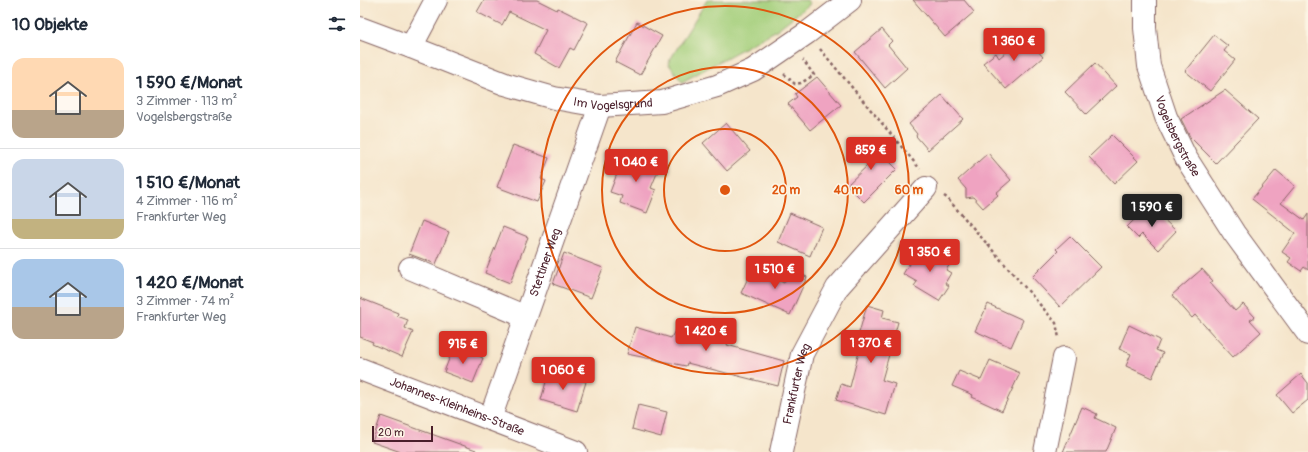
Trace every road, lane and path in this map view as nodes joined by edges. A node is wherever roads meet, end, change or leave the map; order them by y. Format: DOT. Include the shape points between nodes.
graph roads {
  1 [pos="436,0"];
  2 [pos="1145,0"];
  3 [pos="842,3"];
  4 [pos="360,28"];
  5 [pos="411,47"];
  6 [pos="600,106"];
  7 [pos="926,188"];
  8 [pos="410,268"];
  9 [pos="526,317"];
  10 [pos="1308,334"];
  11 [pos="1064,358"];
  12 [pos="360,369"];
  13 [pos="490,419"];
  14 [pos="576,452"];
  15 [pos="781,452"];
  16 [pos="1045,452"];
  1 -- 5 [label="street"];
  2 -- 10 [label="street, Vogelsbergstraße" via="1149,66 1166,117 1183,151 1234,233"];
  3 -- 6 [label="street, Im Vogelsgrund" via="807,33 753,70 718,86 662,102"];
  4 -- 5 [label="street, Im Vogelsgrund"];
  5 -- 6 [label="street, Im Vogelsgrund" via="505,84 554,98"];
  6 -- 9 [label="street, Stettiner Weg"];
  7 -- 15 [label="street, Frankfurter Weg" via="837,288 802,354"];
  8 -- 9 [label="street"];
  9 -- 13 [label="street, Stettiner Weg"];
  11 -- 16 [label="street"];
  12 -- 13 [label="street, Johannes-Kleinheins-Straße"];
  13 -- 14 [label="street, Johannes-Kleinheins-Straße"];
}
